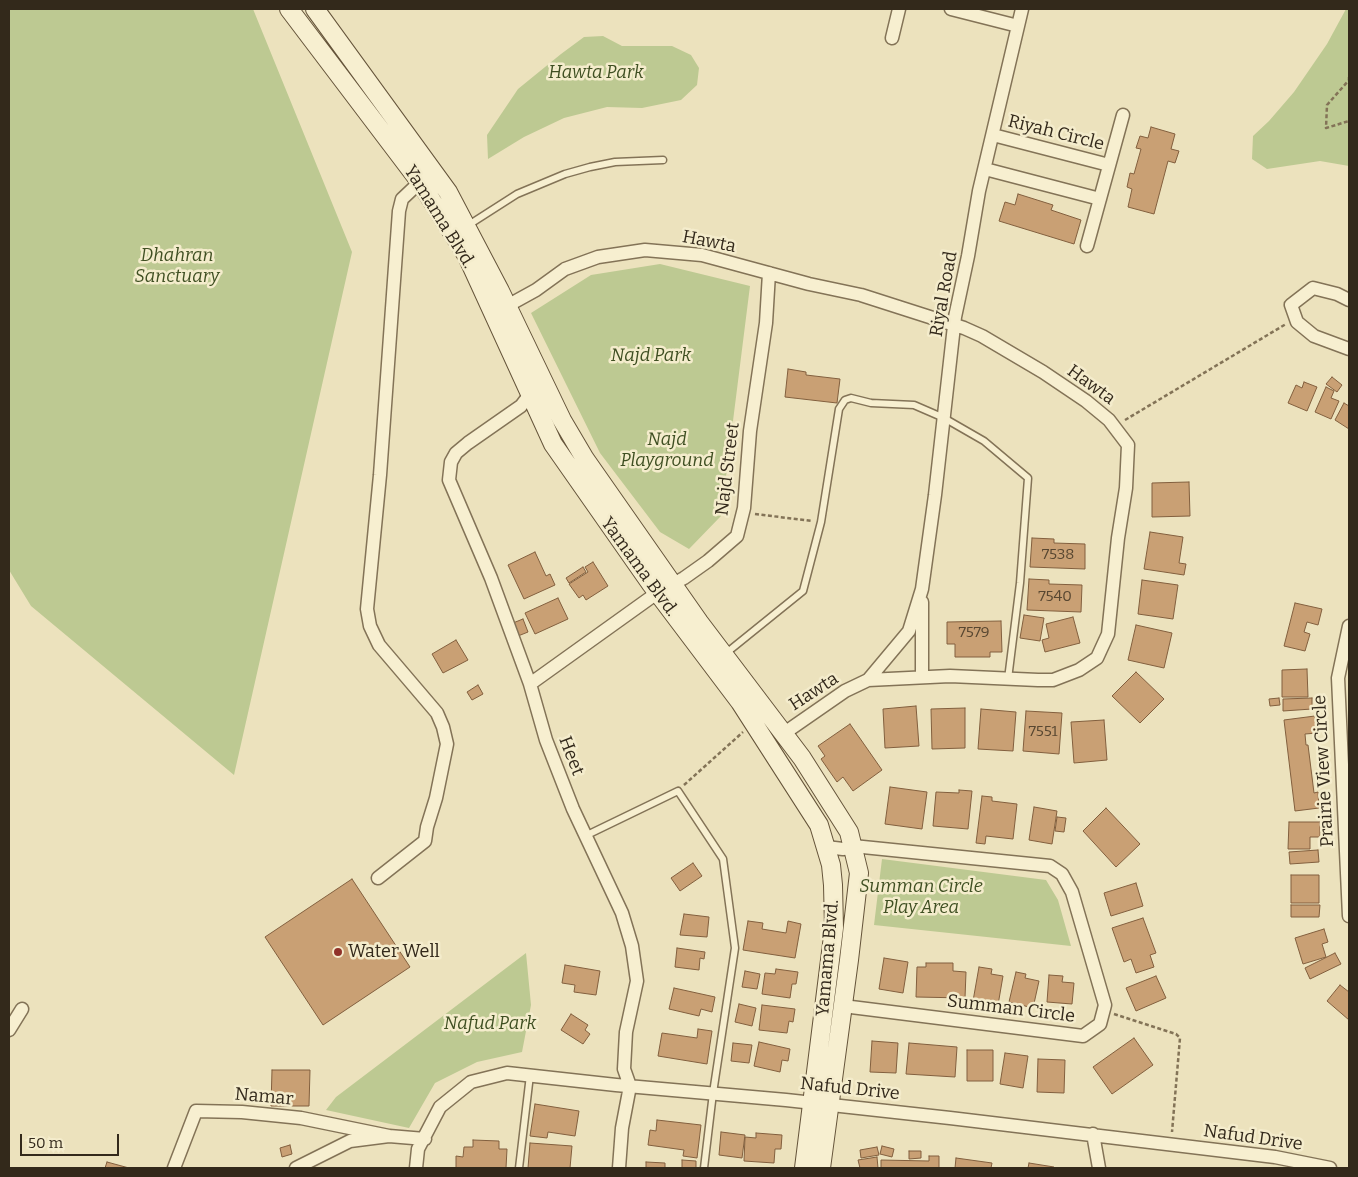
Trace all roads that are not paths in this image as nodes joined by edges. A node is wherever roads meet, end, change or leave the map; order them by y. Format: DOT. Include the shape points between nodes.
graph roads {
  1 [pos="289,9"];
  2 [pos="315,9"];
  3 [pos="899,9"];
  4 [pos="951,9"];
  5 [pos="1022,9"];
  6 [pos="1018,26"];
  7 [pos="892,38"];
  8 [pos="1123,115"];
  9 [pos="993,135"];
  10 [pos="662,160"];
  11 [pos="1110,165"];
  12 [pos="985,169"];
  13 [pos="420,182"];
  14 [pos="1100,199"];
  15 [pos="466,227"];
  16 [pos="1087,246"];
  17 [pos="770,274"];
  18 [pos="1349,300"];
  19 [pos="507,306"];
  20 [pos="954,324"];
  21 [pos="1349,349"];
  22 [pos="530,394"];
  23 [pos="944,418"];
  24 [pos="665,589"];
  25 [pos="922,589"];
  26 [pos="1349,626"];
  27 [pos="724,655"];
  28 [pos="922,677"];
  29 [pos="1008,679"];
  30 [pos="868,680"];
  31 [pos="530,684"];
  32 [pos="783,734"];
  33 [pos="584,836"];
  34 [pos="853,847"];
  35 [pos="826,848"];
  36 [pos="378,878"];
  37 [pos="1349,916"];
  38 [pos="843,1006"];
  39 [pos="22,1009"];
  40 [pos="9,1030"];
  41 [pos="530,1075"];
  42 [pos="630,1086"];
  43 [pos="713,1093"];
  44 [pos="812,1102"];
  45 [pos="830,1105"];
  46 [pos="1093,1134"];
  47 [pos="389,1136"];
  48 [pos="424,1139"];
  49 [pos="310,1165"];
  50 [pos="174,1168"];
  51 [pos="296,1168"];
  52 [pos="416,1168"];
  53 [pos="519,1168"];
  54 [pos="618,1168"];
  55 [pos="704,1168"];
  56 [pos="804,1168"];
  57 [pos="822,1168"];
  58 [pos="1099,1168"];
  59 [pos="1330,1168"];
  1 -- 13 [label="main road, Yamama Blvd."];
  2 -- 15 [label="main road, Yamama Blvd." via="448,192"];
  3 -- 7 [label="street"];
  4 -- 6 [label="street"];
  5 -- 6 [label="street, Riyal Road"];
  6 -- 9 [label="street, Riyal Road"];
  8 -- 11 [label="street, Riyah Circle"];
  9 -- 11 [label="street, Riyah Circle"];
  9 -- 12 [label="street, Riyal Road"];
  10 -- 15 [label="lane" via="615,162 565,174 517,194"];
  11 -- 14 [label="street, Riyah Circle"];
  12 -- 14 [label="street"];
  12 -- 20 [label="street, Riyal Road"];
  13 -- 22 [label="main road, Yamama Blvd." via="467,256"];
  13 -- 36 [label="street" via="402,199 399,211 367,610 379,645 437,714 447,744 426,841"];
  14 -- 16 [label="street, Riyah Circle"];
  15 -- 19 [label="main road, Yamama Blvd."];
  17 -- 19 [label="street, Hawta" via="702,256 644,250 598,257 565,269"];
  17 -- 20 [label="street, Hawta" via="861,294"];
  17 -- 24 [label="street, Najd Street" via="744,508 737,536 708,561"];
  18 -- 21 [label="street" via="1313,288 1291,305 1297,322 1314,336"];
  19 -- 24 [label="main road, Yamama Blvd." via="562,420"];
  20 -- 23 [label="street, Riyal Road"];
  20 -- 29 [label="street, Hawta" via="982,336 1086,401 1109,420 1128,445 1126,488 1108,634 1097,658 1079,670 1053,680"];
  22 -- 24 [label="main road, Yamama Blvd." via="553,444"];
  22 -- 31 [label="street, Heet" via="520,406 456,453 451,462 449,480 491,578"];
  23 -- 25 [label="street, Riyal Road"];
  23 -- 27 [label="lane" via="914,405 871,403 852,398 845,400 839,410 821,522 804,591"];
  23 -- 29 [label="lane" via="984,442 1028,478"];
  24 -- 27 [label="main road, Yamama Blvd."];
  24 -- 31 [label="street, Najd Street"];
  24 -- 35 [label="main road, Yamama Blvd." via="820,826"];
  25 -- 28 [label="street, Riyal Road"];
  25 -- 30 [label="street, Riyal Road" via="909,630"];
  26 -- 37 [label="street, Prairie View Circle" via="1338,678"];
  27 -- 32 [label="main road, Yamama Blvd."];
  28 -- 29 [label="street, Hawta"];
  28 -- 30 [label="street, Hawta"];
  30 -- 32 [label="street, Hawta" via="845,690"];
  31 -- 33 [label="street, Heet" via="546,740"];
  32 -- 34 [label="main road, Yamama Blvd." via="849,832"];
  33 -- 42 [label="street, Heet" via="622,913 632,946 637,981 626,1032 624,1069"];
  33 -- 43 [label="lane" via="678,791 723,859 734,948"];
  34 -- 35 [label="street"];
  34 -- 38 [label="main road, Yamama Blvd." via="858,873"];
  34 -- 38 [label="street, Summan Circle" via="1050,866 1062,874 1072,892 1105,1005 1100,1024 1083,1036"];
  35 -- 44 [label="main road, Yamama Blvd." via="834,885 834,928"];
  38 -- 45 [label="main road, Yamama Blvd."];
  39 -- 40 [label="street"];
  41 -- 42 [label="street, Nafud Drive"];
  41 -- 48 [label="street, Nafud Drive" via="507,1073 472,1082 440,1107"];
  41 -- 53 [label="lane"];
  42 -- 43 [label="street, Nafud Drive"];
  42 -- 54 [label="street, Heet"];
  43 -- 44 [label="street, Nafud Drive"];
  43 -- 55 [label="lane"];
  44 -- 45 [label="street, Nafud Drive"];
  44 -- 56 [label="main road, Yamama Blvd."];
  45 -- 46 [label="street, Nafud Drive"];
  45 -- 57 [label="main road, Yamama Blvd."];
  46 -- 58 [label="street"];
  46 -- 59 [label="street, Nafud Drive" via="1275,1156"];
  47 -- 48 [label="street, Namar"];
  47 -- 49 [label="street, Namar" via="350,1141"];
  47 -- 50 [label="street, Namar" via="301,1118 196,1111"];
  48 -- 52 [label="street, Nafud Drive" via="418,1149"];
  49 -- 51 [label="street, Namar"];
}
